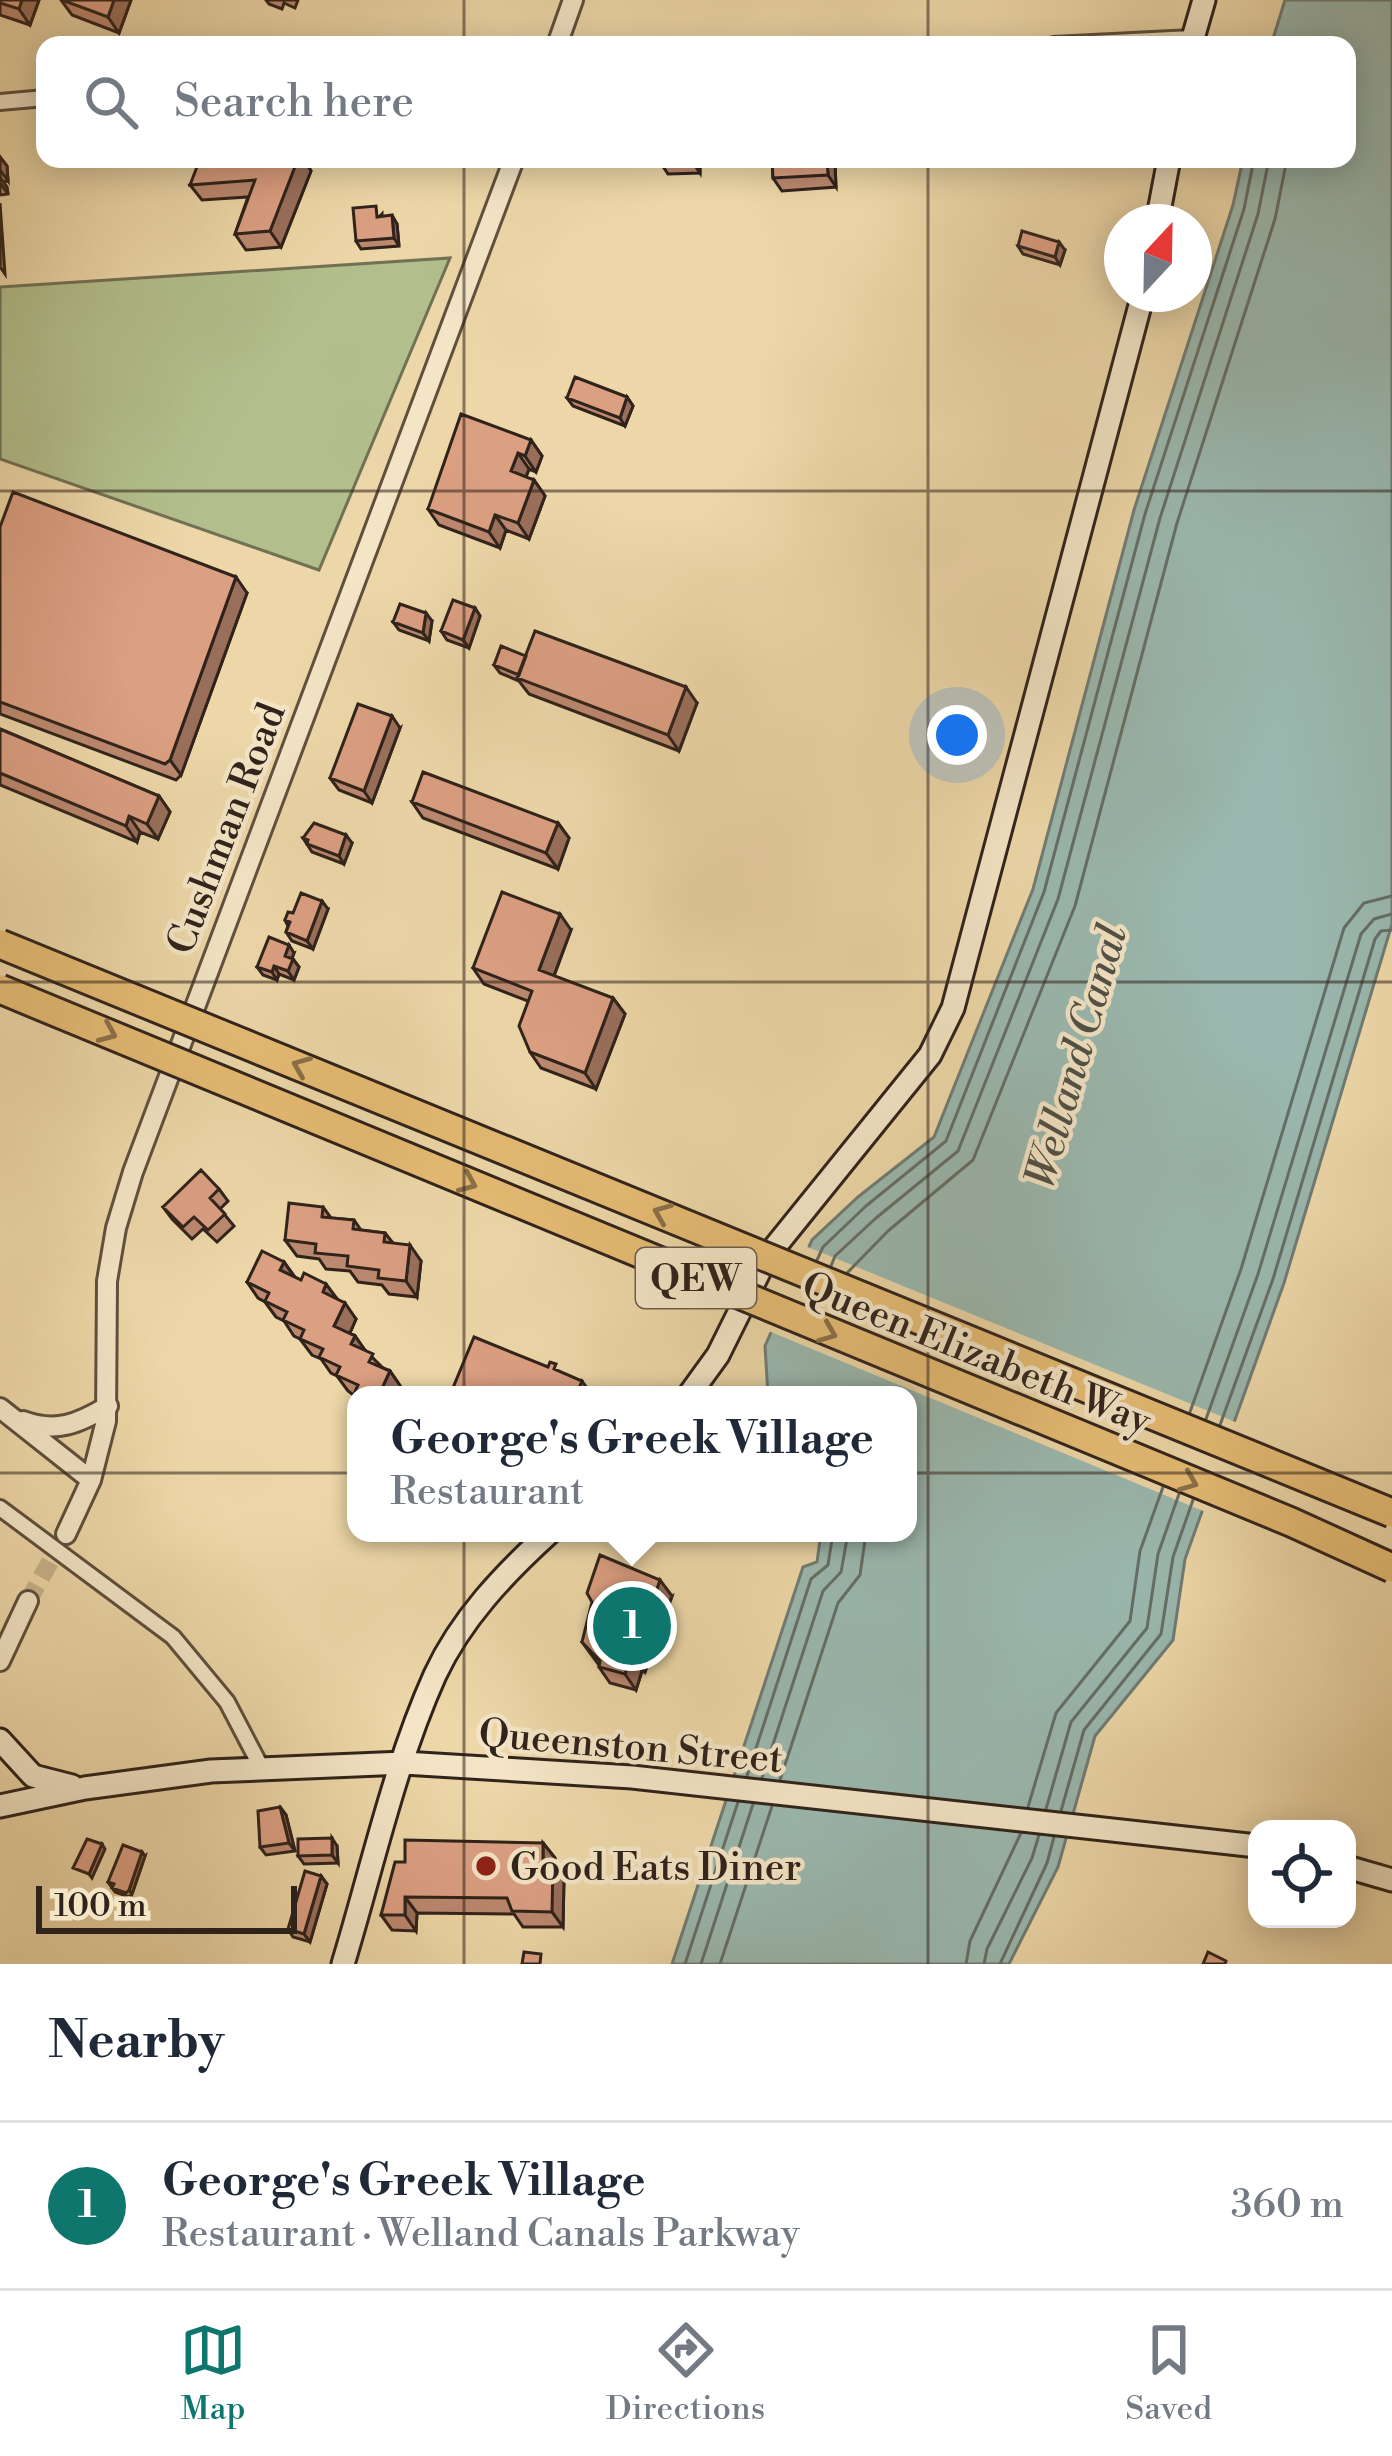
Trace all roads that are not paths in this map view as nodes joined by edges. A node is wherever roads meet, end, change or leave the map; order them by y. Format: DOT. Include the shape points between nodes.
graph roads {
  1 [pos="574,0"];
  2 [pos="1204,0"];
  3 [pos="560,36"];
  4 [pos="1194,36"];
  5 [pos="36,99"];
  6 [pos="0,101"];
  7 [pos="511,168"];
  8 [pos="1167,168"];
  9 [pos="1160,204"];
  10 [pos="1138,312"];
  11 [pos="0,944"];
  12 [pos="0,988"];
  13 [pos="696,1386"];
  14 [pos="108,1406"];
  15 [pos="5,1412"];
  16 [pos="91,1480"];
  17 [pos="0,1508"];
  18 [pos="1392,1513"];
  19 [pos="66,1534"];
  20 [pos="539,1542"];
  21 [pos="1392,1568"];
  22 [pos="28,1601"];
  23 [pos="0,1661"];
  24 [pos="0,1740"];
  25 [pos="404,1762"];
  26 [pos="260,1767"];
  27 [pos="85,1788"];
  28 [pos="0,1806"];
  29 [pos="1248,1844"];
  30 [pos="1356,1870"];
  31 [pos="1392,1880"];
  32 [pos="344,1964"];
  1 -- 3 [label="street"];
  2 -- 4 [label="main road"];
  5 -- 6 [label="street"];
  7 -- 14 [label="street, Cushman Road" via="133,1172 107,1281"];
  8 -- 9 [label="main road"];
  10 -- 13 [label="main road" via="953,1008 930,1055 766,1258"];
  18 -- 11 [label="highway, Queen Elizabeth Way / QEW, one-way, bridge"];
  12 -- 21 [label="highway, Queen Elizabeth Way / QEW, one-way, bridge"];
  14 -- 15 [label="street" via="50,1428"];
  14 -- 16 [label="street, Cushman Road"];
  15 -- 16 [label="street"];
  16 -- 19 [label="street, Cushman Road"];
  17 -- 26 [label="street" via="172,1637 226,1702"];
  20 -- 25 [label="main road" via="464,1626 435,1675"];
  22 -- 23 [label="street"];
  24 -- 27 [label="main road" via="33,1776"];
  25 -- 26 [label="main road, Queenston Street"];
  25 -- 29 [label="main road, Queenston Street" via="632,1777"];
  25 -- 32 [label="main road"];
  26 -- 27 [label="main road, Queenston Street"];
  27 -- 28 [label="main road, Queenston Street"];
  30 -- 31 [label="main road"];
}
